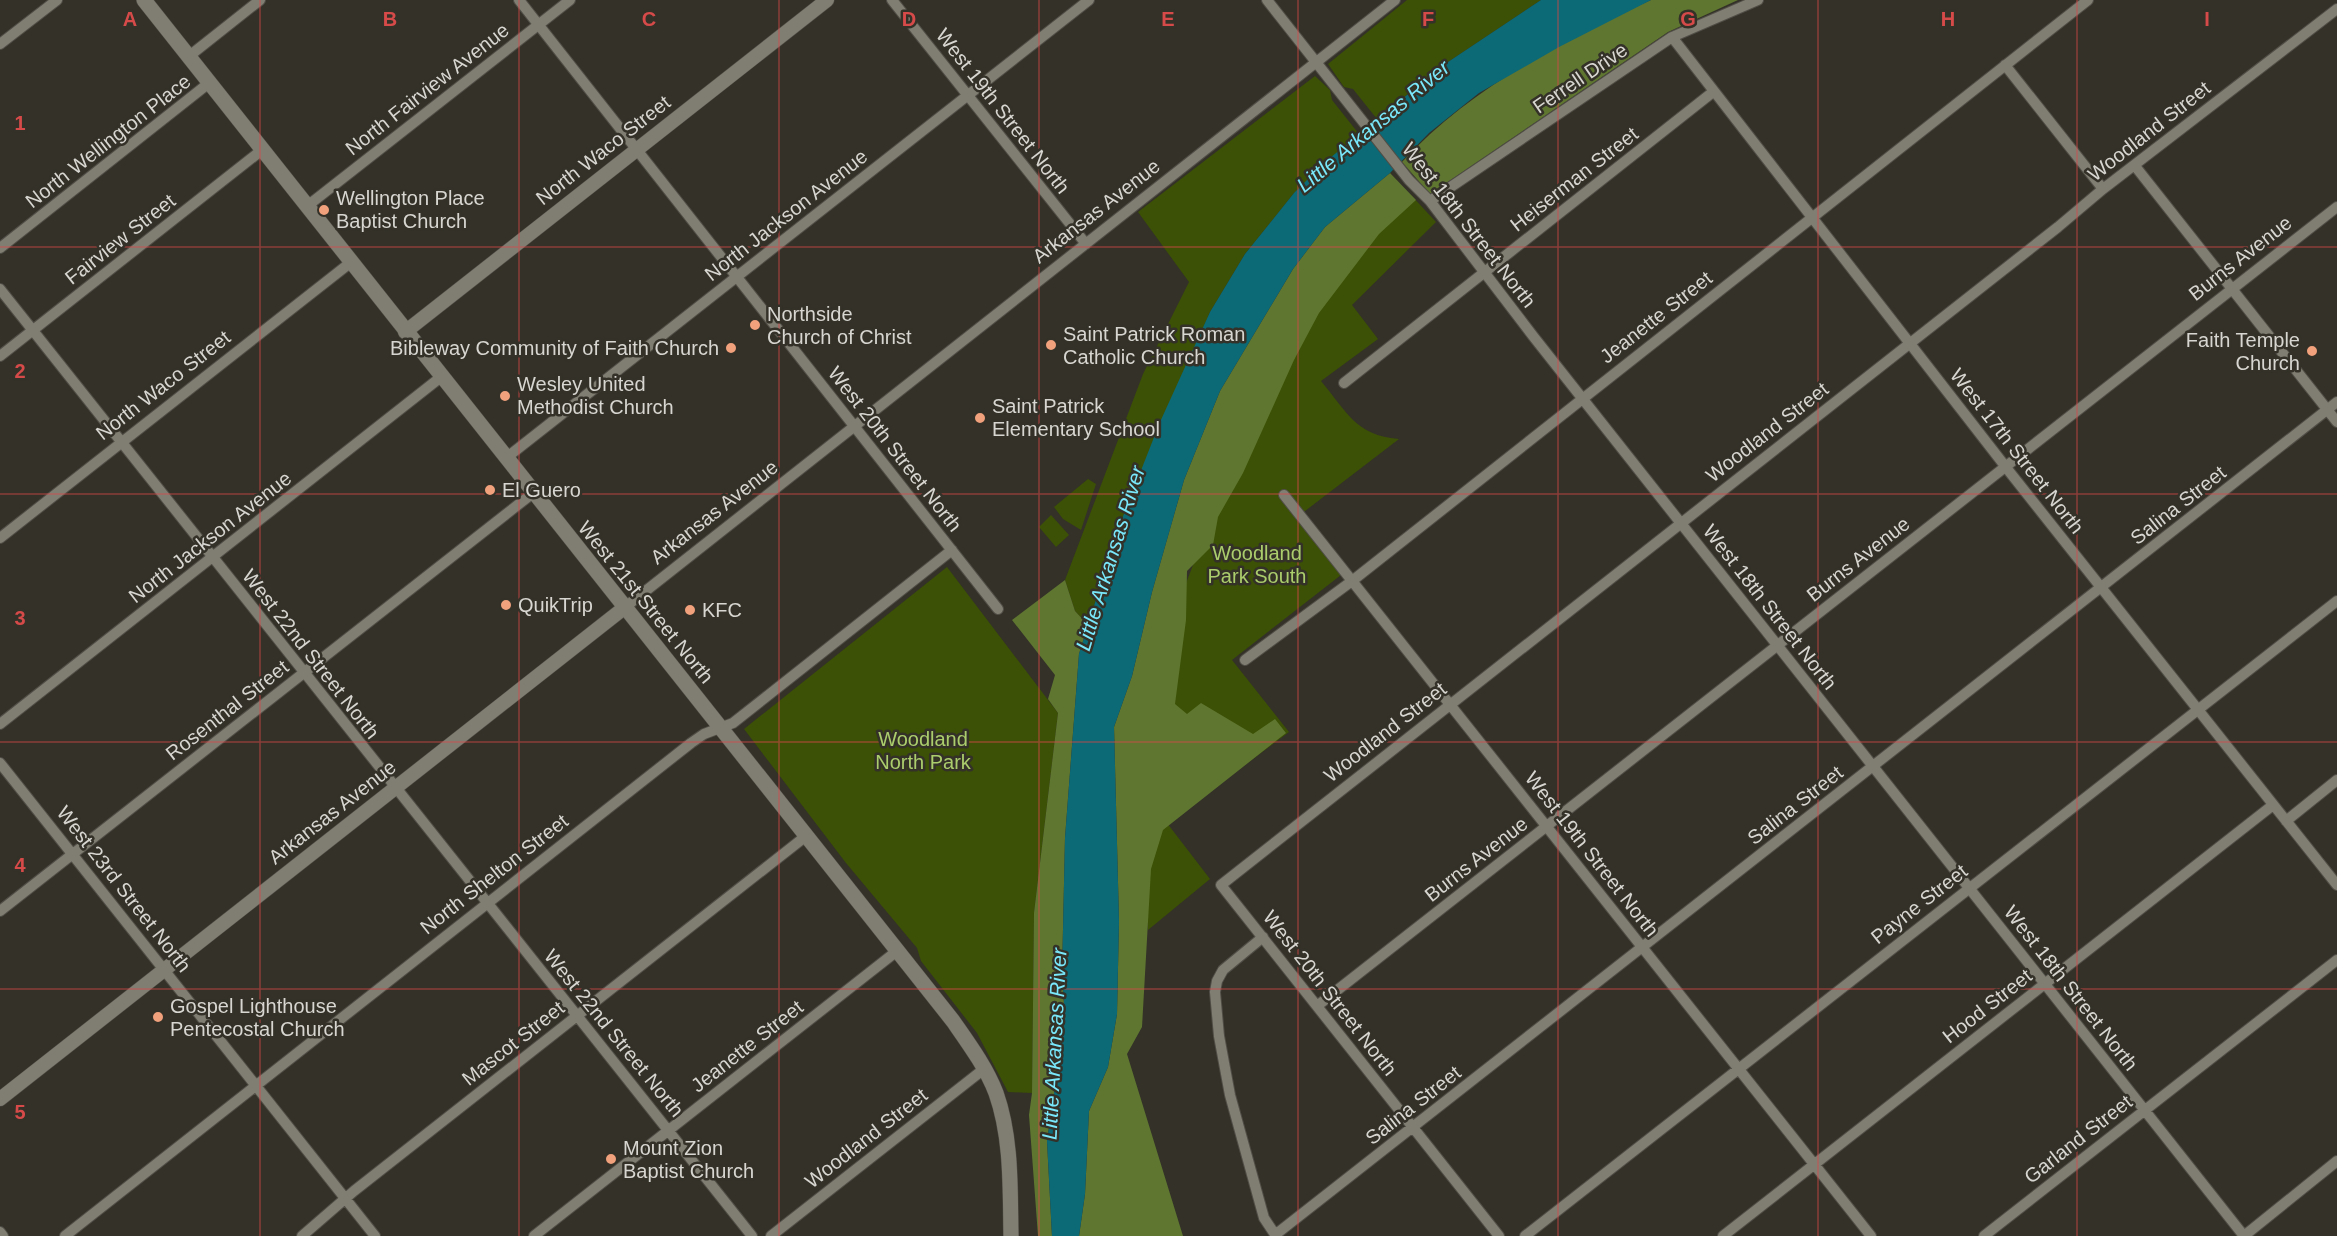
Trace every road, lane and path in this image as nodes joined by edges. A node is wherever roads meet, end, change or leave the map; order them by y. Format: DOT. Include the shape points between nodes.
graph roads {
  1 [pos="57,0"];
  2 [pos="144,0"];
  3 [pos="260,0"];
  4 [pos="519,0"];
  5 [pos="570,0"];
  6 [pos="827,0"];
  7 [pos="892,0"];
  8 [pos="1089,0"];
  9 [pos="1268,0"];
  10 [pos="1395,0"];
  11 [pos="1758,0"];
  12 [pos="2088,0"];
  13 [pos="2337,9"];
  14 [pos="539,25"];
  15 [pos="1672,37"];
  16 [pos="0,44"];
  17 [pos="188,57"];
  18 [pos="1317,62"];
  19 [pos="2005,65"];
  20 [pos="209,83"];
  21 [pos="1713,92"];
  22 [pos="968,96"];
  23 [pos="636,148"];
  24 [pos="262,150"];
  25 [pos="2135,166"];
  26 [pos="2103,189"];
  27 [pos="1430,201"];
  28 [pos="306,207"];
  29 [pos="2337,207"];
  30 [pos="1812,218"];
  31 [pos="1086,244"];
  32 [pos="0,248"];
  33 [pos="350,263"];
  34 [pos="1484,273"];
  35 [pos="737,276"];
  36 [pos="2231,287"];
  37 [pos="0,289"];
  38 [pos="32,331"];
  39 [pos="405,332"];
  40 [pos="1910,342"];
  41 [pos="0,356"];
  42 [pos="441,377"];
  43 [pos="1344,383"];
  44 [pos="1582,398"];
  45 [pos="2337,402"];
  46 [pos="2327,410"];
  47 [pos="2337,422"];
  48 [pos="855,426"];
  49 [pos="120,443"];
  50 [pos="506,458"];
  51 [pos="2005,466"];
  52 [pos="533,493"];
  53 [pos="1284,495"];
  54 [pos="1681,523"];
  55 [pos="0,538"];
  56 [pos="952,550"];
  57 [pos="212,558"];
  58 [pos="1352,580"];
  59 [pos="2101,588"];
  60 [pos="2337,601"];
  61 [pos="624,608"];
  62 [pos="998,609"];
  63 [pos="1777,645"];
  64 [pos="1245,660"];
  65 [pos="303,673"];
  66 [pos="1450,704"];
  67 [pos="2198,710"];
  68 [pos="0,724"];
  69 [pos="720,728"];
  70 [pos="0,762"];
  71 [pos="1873,767"];
  72 [pos="2337,780"];
  73 [pos="394,788"];
  74 [pos="2273,805"];
  75 [pos="2286,821"];
  76 [pos="1547,826"];
  77 [pos="806,836"];
  78 [pos="73,854"];
  79 [pos="1221,885"];
  80 [pos="2337,885"];
  81 [pos="1969,888"];
  82 [pos="487,903"];
  83 [pos="0,911"];
  84 [pos="1263,937"];
  85 [pos="1644,947"];
  86 [pos="897,951"];
  87 [pos="2337,960"];
  88 [pos="164,969"];
  89 [pos="2045,984"];
  90 [pos="1317,1006"];
  91 [pos="577,1016"];
  92 [pos="1739,1068"];
  93 [pos="984,1069"];
  94 [pos="256,1085"];
  95 [pos="0,1099"];
  96 [pos="2144,1110"];
  97 [pos="1413,1127"];
  98 [pos="669,1130"];
  99 [pos="2337,1161"];
  100 [pos="1814,1164"];
  101 [pos="346,1199"];
  102 [pos="0,1232"];
  103 [pos="3,1236"];
  104 [pos="65,1236"];
  105 [pos="302,1236"];
  106 [pos="375,1236"];
  107 [pos="534,1236"];
  108 [pos="752,1236"];
  109 [pos="771,1236"];
  110 [pos="1011,1236"];
  111 [pos="1275,1236"];
  112 [pos="1499,1236"];
  113 [pos="1525,1236"];
  114 [pos="1723,1236"];
  115 [pos="1871,1236"];
  116 [pos="1984,1236"];
  117 [pos="2244,1236"];
  1 -- 16 [label="street"];
  2 -- 17 [label="main road, West 21st Street North"];
  3 -- 17 [label="street, North Wellington Place"];
  4 -- 14 [label="street, West 20th Street North"];
  5 -- 14 [label="street, North Fairview Avenue"];
  6 -- 23 [label="street, North Waco Street"];
  7 -- 22 [label="street, West 19th Street North"];
  8 -- 22 [label="street, North Jackson Avenue"];
  9 -- 18 [label="street, West 18th Street North"];
  10 -- 18 [label="street, Arkansas Avenue"];
  11 -- 15 [label="street, Ferrell Drive"];
  12 -- 19 [label="street, Jeanette Street"];
  13 -- 25 [label="street, Woodland Street"];
  14 -- 23 [label="street, West 20th Street North"];
  14 -- 28 [label="street, North Fairview Avenue"];
  15 -- 21 [label="street, West 17th Street North"];
  15 -- 27 [label="street, Ferrell Drive"];
  17 -- 20 [label="main road, West 21st Street North"];
  18 -- 27 [label="street, West 18th Street North" via="1409,180"];
  18 -- 31 [label="street, Arkansas Avenue"];
  19 -- 26 [label="street"];
  19 -- 30 [label="street, Jeanette Street"];
  20 -- 24 [label="main road, West 21st Street North"];
  20 -- 32 [label="street, North Wellington Place"];
  21 -- 30 [label="street, West 17th Street North"];
  21 -- 34 [label="street, Heiserman Street"];
  22 -- 31 [label="street, West 19th Street North"];
  22 -- 35 [label="street, North Jackson Avenue"];
  23 -- 35 [label="street, West 20th Street North"];
  23 -- 39 [label="street, North Waco Street"];
  24 -- 28 [label="main road, West 21st Street North"];
  24 -- 38 [label="street, Fairview Street"];
  25 -- 26 [label="street, Woodland Street"];
  25 -- 36 [label="street"];
  26 -- 40 [label="street, Woodland Street"];
  27 -- 34 [label="street, West 18th Street North"];
  28 -- 33 [label="main road, West 21st Street North"];
  29 -- 36 [label="street, Burns Avenue"];
  30 -- 40 [label="street, West 17th Street North"];
  30 -- 44 [label="street, Jeanette Street"];
  31 -- 48 [label="street, Arkansas Avenue"];
  33 -- 39 [label="main road, West 21st Street North"];
  33 -- 49 [label="street, North Waco Street"];
  34 -- 43 [label="street, Heiserman Street"];
  34 -- 44 [label="street, West 18th Street North"];
  35 -- 48 [label="street, West 20th Street North"];
  35 -- 50 [label="street, North Jackson Avenue"];
  36 -- 46 [label="street"];
  36 -- 51 [label="street, Burns Avenue"];
  37 -- 38 [label="street, West 22nd Street North"];
  38 -- 41 [label="street, Fairview Street"];
  38 -- 49 [label="street, West 22nd Street North"];
  39 -- 42 [label="main road, West 21st Street North"];
  40 -- 51 [label="street, West 17th Street North"];
  40 -- 54 [label="street, Woodland Street"];
  42 -- 50 [label="main road, West 21st Street North"];
  42 -- 57 [label="street, North Jackson Avenue"];
  44 -- 54 [label="street, West 18th Street North"];
  44 -- 58 [label="street, Jeanette Street"];
  45 -- 46 [label="street, Salina Street"];
  46 -- 47 [label="street"];
  46 -- 59 [label="street, Salina Street"];
  48 -- 56 [label="street, West 20th Street North"];
  48 -- 61 [label="street, Arkansas Avenue"];
  49 -- 55 [label="street, North Waco Street"];
  49 -- 57 [label="street, West 22nd Street North"];
  50 -- 52 [label="main road, West 21st Street North"];
  51 -- 59 [label="street, West 17th Street North"];
  51 -- 63 [label="street, Burns Avenue"];
  52 -- 61 [label="main road, West 21st Street North"];
  52 -- 65 [label="street, Rosenthal Street"];
  53 -- 58 [label="street, West 19th Street North"];
  54 -- 63 [label="street, West 18th Street North"];
  54 -- 66 [label="street, Woodland Street"];
  56 -- 62 [label="street, West 20th Street North"];
  56 -- 69 [label="street, North Shelton Street" via="733,723"];
  57 -- 65 [label="street, West 22nd Street North"];
  57 -- 68 [label="street, North Jackson Avenue"];
  58 -- 64 [label="street, Jeanette Street"];
  58 -- 66 [label="street, West 19th Street North"];
  59 -- 67 [label="street, West 17th Street North"];
  59 -- 71 [label="street, Salina Street"];
  60 -- 67 [label="street, Payne Street"];
  61 -- 69 [label="main road, West 21st Street North"];
  61 -- 73 [label="street, Arkansas Avenue"];
  63 -- 71 [label="street, West 18th Street North"];
  63 -- 76 [label="street, Burns Avenue"];
  65 -- 73 [label="street, West 22nd Street North"];
  65 -- 78 [label="street, Rosenthal Street"];
  66 -- 76 [label="street, West 19th Street North"];
  66 -- 79 [label="street, Woodland Street"];
  67 -- 74 [label="street, West 17th Street North"];
  67 -- 81 [label="street, Payne Street"];
  69 -- 77 [label="main road, West 21st Street North"];
  69 -- 82 [label="street, North Shelton Street" via="691,743"];
  70 -- 78 [label="street, West 23rd Street North"];
  71 -- 81 [label="street, West 18th Street North"];
  71 -- 85 [label="street, Salina Street"];
  72 -- 75 [label="street"];
  73 -- 82 [label="street, West 22nd Street North"];
  73 -- 88 [label="street, Arkansas Avenue"];
  74 -- 75 [label="street, West 17th Street North"];
  74 -- 89 [label="street, Hood Street"];
  75 -- 80 [label="street, West 17th Street North"];
  76 -- 85 [label="street, West 19th Street North"];
  76 -- 90 [label="street, Burns Avenue"];
  77 -- 86 [label="main road, West 21st Street North"];
  77 -- 91 [label="street, Mascot Street"];
  78 -- 83 [label="street, Rosenthal Street"];
  78 -- 88 [label="street, West 23rd Street North"];
  79 -- 84 [label="street, West 20th Street North"];
  81 -- 89 [label="street, West 18th Street North"];
  81 -- 92 [label="street, Payne Street"];
  82 -- 91 [label="street, West 22nd Street North"];
  82 -- 94 [label="street, North Shelton Street"];
  84 -- 90 [label="street, West 20th Street North"];
  84 -- 111 [label="street" via="1223,970 1217,981 1216,1000 1230,1095 1264,1218"];
  85 -- 92 [label="street, West 19th Street North"];
  85 -- 97 [label="street, Salina Street"];
  86 -- 93 [label="main road, West 21st Street North" via="953,1021"];
  86 -- 98 [label="street, Jeanette Street"];
  87 -- 96 [label="street, Garland Street"];
  88 -- 94 [label="street, West 23rd Street North"];
  88 -- 95 [label="street, Arkansas Avenue"];
  89 -- 96 [label="street, West 18th Street North"];
  89 -- 100 [label="street, Hood Street"];
  90 -- 97 [label="street, West 20th Street North"];
  91 -- 98 [label="street, West 22nd Street North"];
  91 -- 101 [label="street, Mascot Street"];
  92 -- 100 [label="street, West 19th Street North"];
  92 -- 113 [label="street, Payne Street"];
  93 -- 109 [label="street, Woodland Street"];
  93 -- 110 [label="main road, West 21st Street North" via="1004,1122"];
  94 -- 101 [label="street, West 23rd Street North"];
  94 -- 104 [label="street, North Shelton Street"];
  96 -- 116 [label="street, Garland Street"];
  96 -- 117 [label="street, West 18th Street North"];
  97 -- 111 [label="street, Salina Street"];
  97 -- 112 [label="street, West 20th Street North"];
  98 -- 107 [label="street, Jeanette Street"];
  98 -- 108 [label="street, West 22nd Street North"];
  99 -- 117 [label="street"];
  100 -- 114 [label="street, Hood Street"];
  100 -- 115 [label="street, West 19th Street North"];
  101 -- 105 [label="street, Mascot Street"];
  101 -- 106 [label="street, West 23rd Street North"];
  102 -- 103 [label="street"];
}
